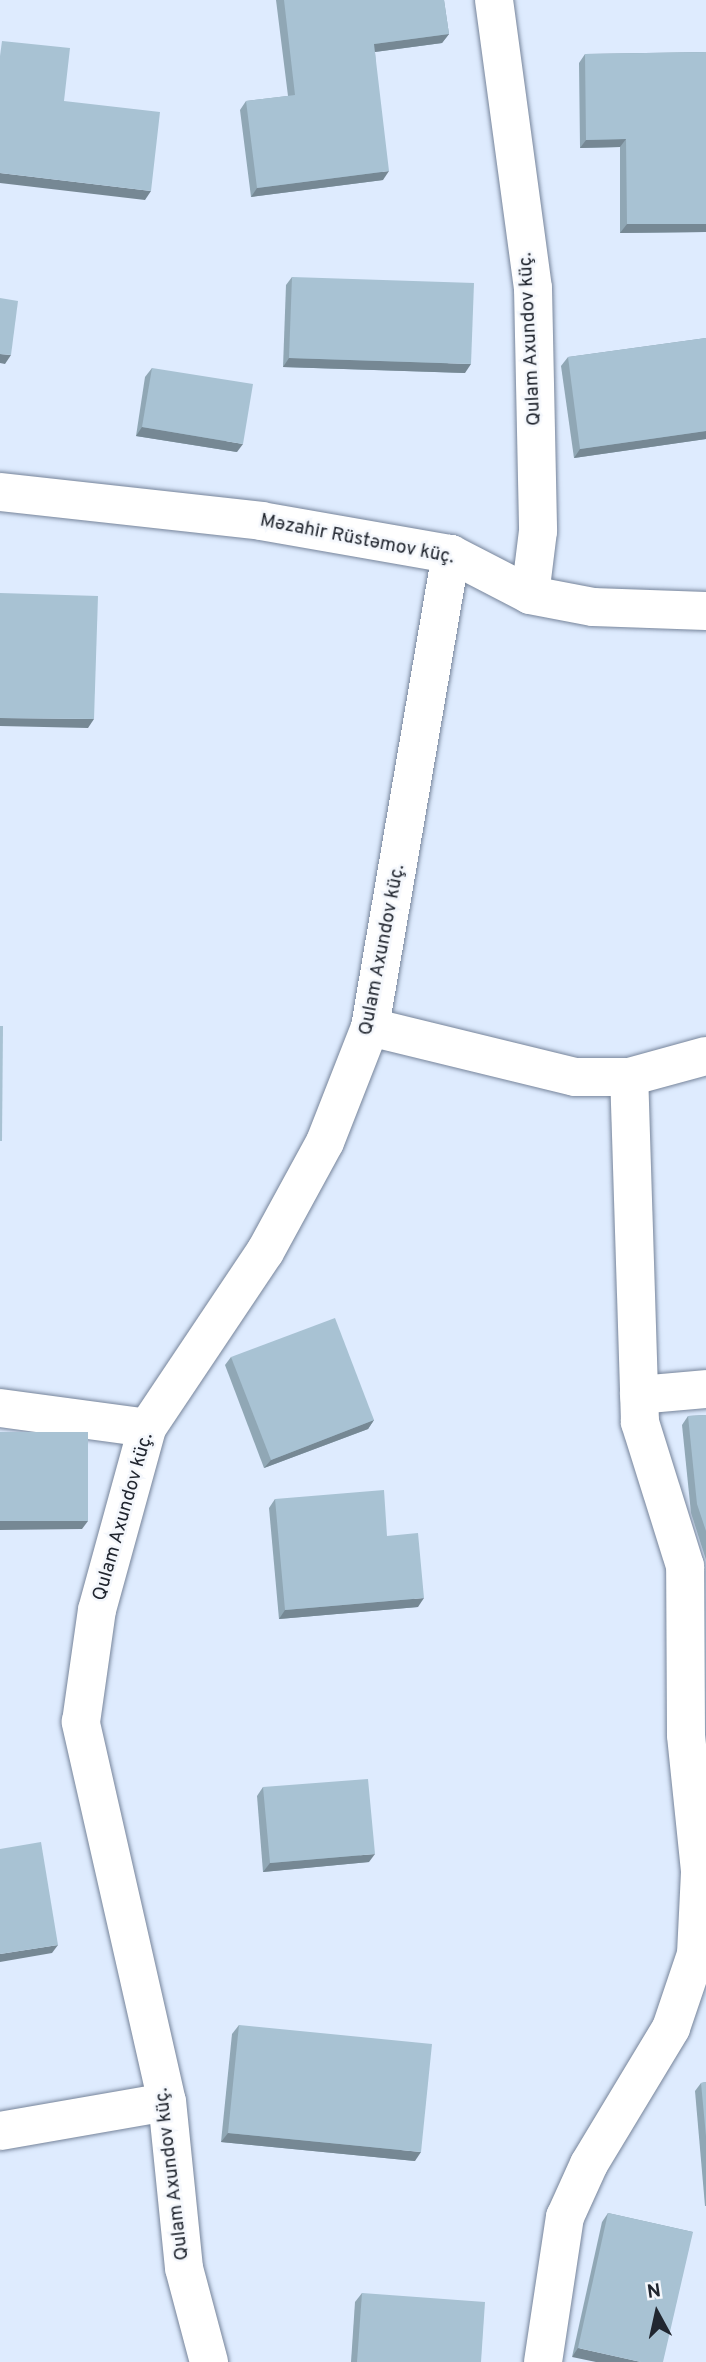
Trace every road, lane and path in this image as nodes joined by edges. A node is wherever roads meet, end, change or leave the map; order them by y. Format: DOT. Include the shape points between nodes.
graph roads {
  1 [pos="494,0"];
  2 [pos="0,492"];
  3 [pos="451,554"];
  4 [pos="530,595"];
  5 [pos="706,611"];
  6 [pos="370,1027"];
  7 [pos="706,1056"];
  8 [pos="629,1077"];
  9 [pos="706,1389"];
  10 [pos="639,1395"];
  11 [pos="0,1408"];
  12 [pos="147,1428"];
  13 [pos="167,2102"];
  14 [pos="0,2131"];
  15 [pos="209,2362"];
  16 [pos="543,2362"];
  1 -- 4 [label="street, Qulam Axundov küç." via="533,288 538,531"];
  2 -- 3 [label="street, Məzahir Rüstəmov küç." via="261,521"];
  3 -- 4 [label="street, Məzahir Rüstəmov küç."];
  3 -- 6 [label="street, Qulam Axundov küç."];
  4 -- 5 [label="street, Məzahir Rüstəmov küç." via="593,607"];
  6 -- 8 [label="street" via="575,1077"];
  6 -- 12 [label="street, Qulam Axundov küç." via="324,1142 265,1252"];
  7 -- 8 [label="street"];
  8 -- 10 [label="street"];
  9 -- 10 [label="street"];
  10 -- 16 [label="street" via="640,1422 685,1566 686,1735 700,1871 696,1954 671,2028 589,2164 565,2217"];
  11 -- 12 [label="street"];
  12 -- 13 [label="street, Qulam Axundov küç." via="97,1610 81,1722"];
  13 -- 14 [label="street"];
  13 -- 15 [label="street, Qulam Axundov küç." via="184,2268"];
}
